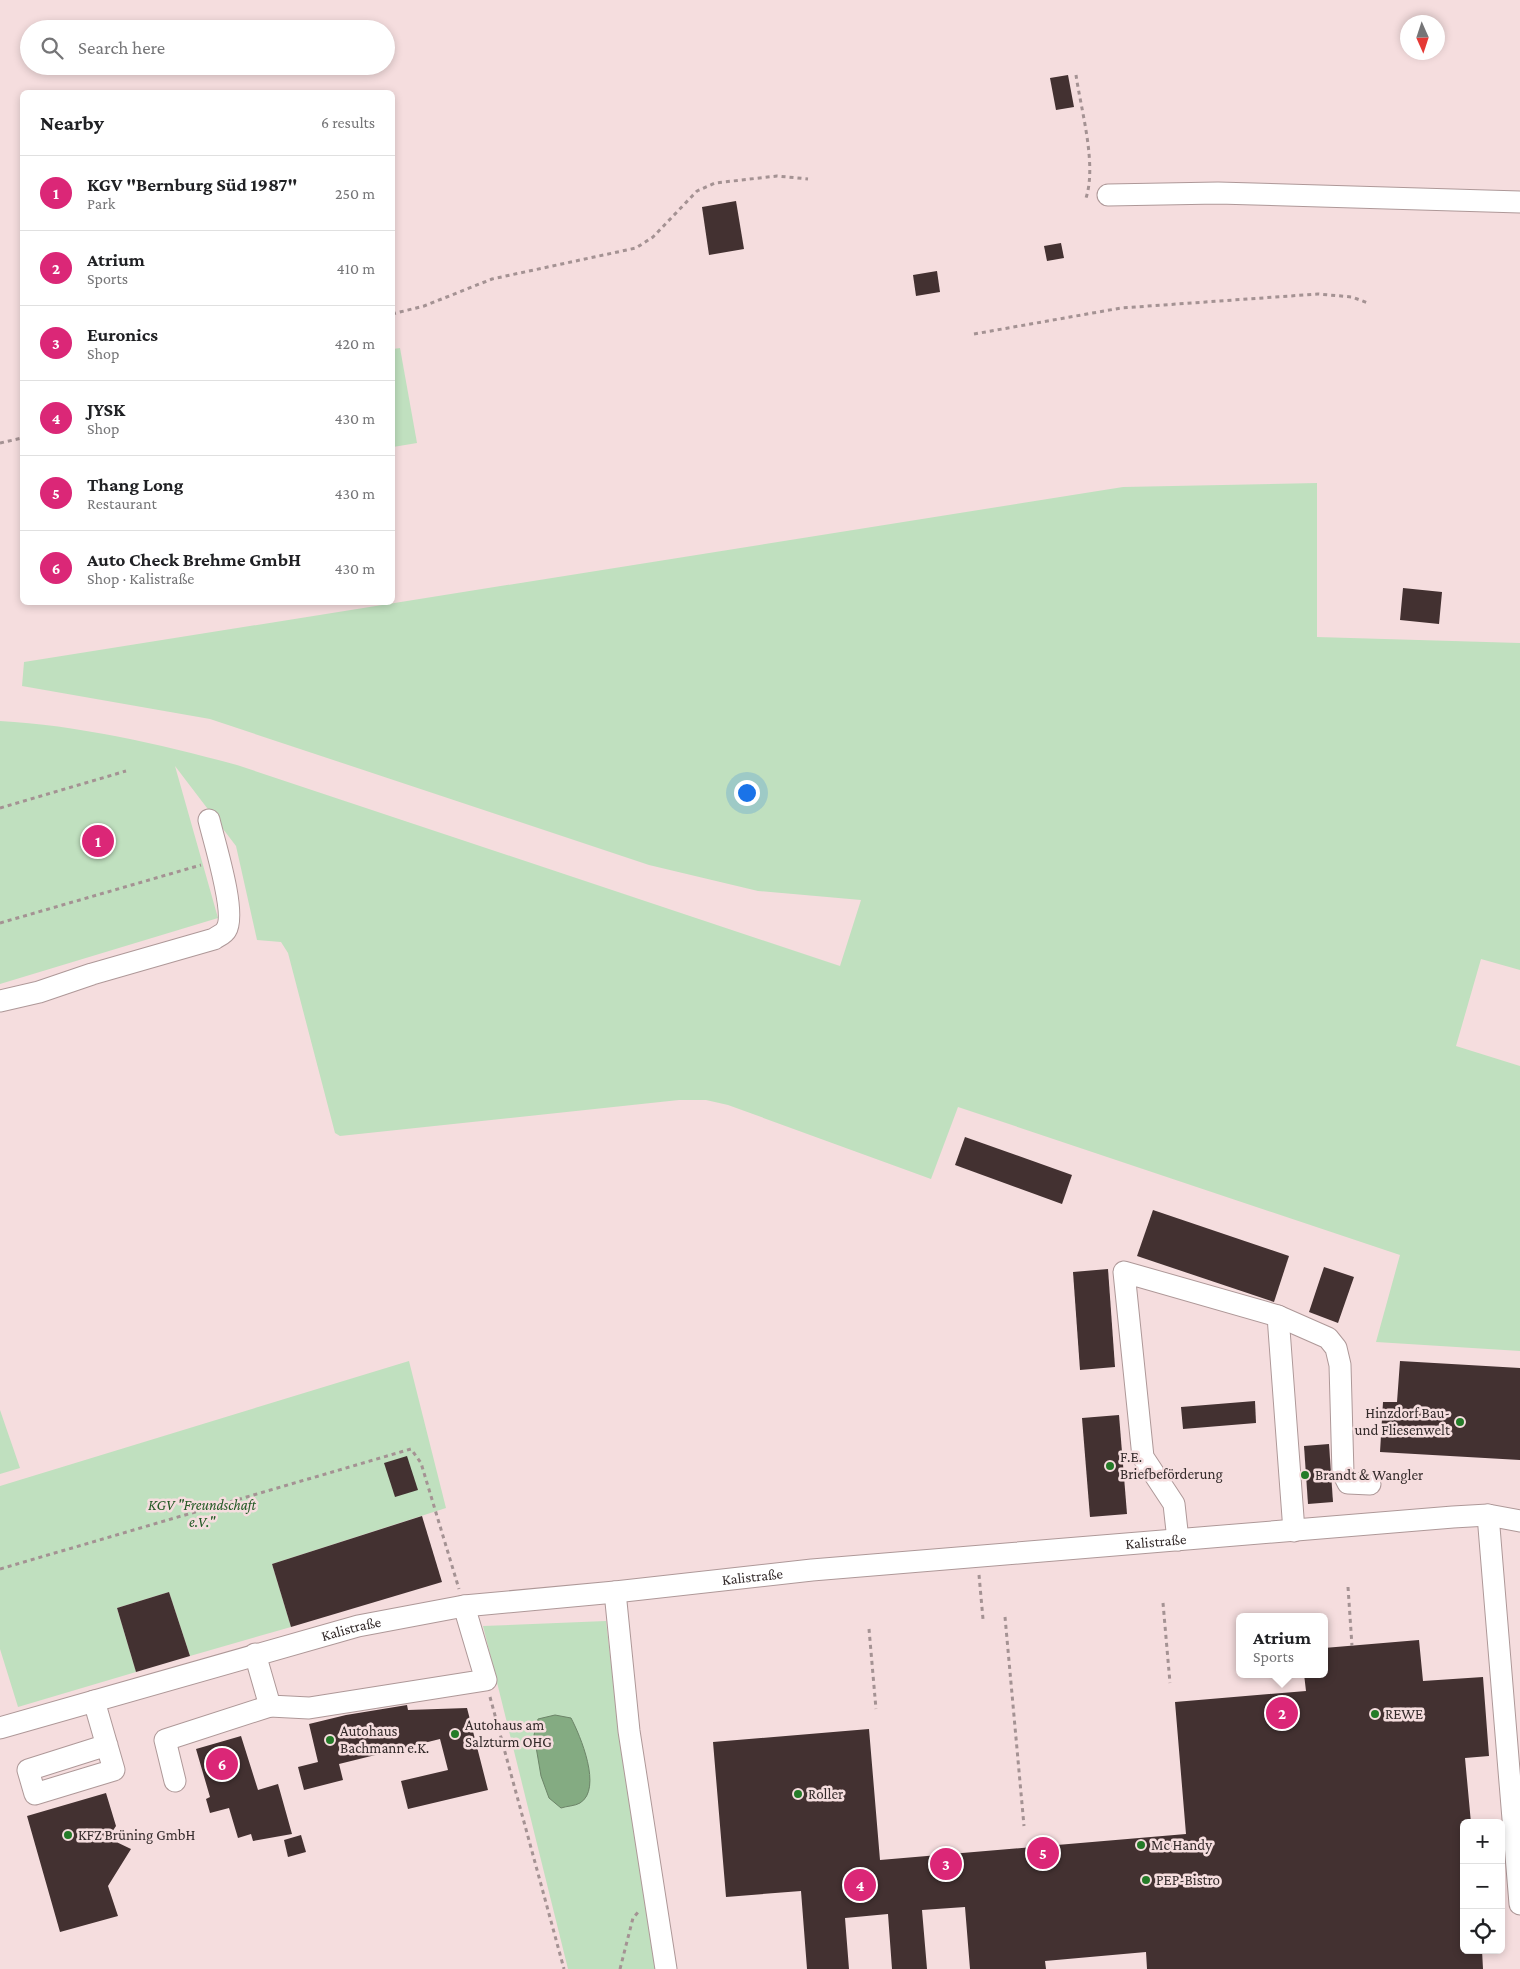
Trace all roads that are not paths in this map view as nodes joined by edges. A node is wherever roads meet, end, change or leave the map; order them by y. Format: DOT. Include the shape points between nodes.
graph roads {
  1 [pos="1108,195"];
  2 [pos="1520,202"];
  3 [pos="209,820"];
  4 [pos="0,1001"];
  5 [pos="1278,1316"];
  6 [pos="1370,1484"];
  7 [pos="1488,1515"];
  8 [pos="1520,1521"];
  9 [pos="1294,1530"];
  10 [pos="1178,1540"];
  11 [pos="615,1592"];
  12 [pos="464,1606"];
  13 [pos="255,1654"];
  14 [pos="94,1701"];
  15 [pos="270,1706"];
  16 [pos="0,1728"];
  17 [pos="108,1746"];
  18 [pos="175,1780"];
  19 [pos="1520,1904"];
  20 [pos="666,1969"];
  1 -- 2 [label="street" via="1218,193"];
  3 -- 4 [label="street" via="229,911 226,932 214,939"];
  5 -- 6 [label="street" via="1328,1338 1336,1348 1340,1365 1343,1473 1348,1483"];
  5 -- 9 [label="street"];
  5 -- 10 [label="street" via="1124,1272 1143,1457 1174,1504"];
  7 -- 8 [label="street, Kalistraße"];
  7 -- 9 [label="street, Kalistraße"];
  7 -- 19 [label="street"];
  9 -- 10 [label="street, Kalistraße"];
  10 -- 11 [label="street, Kalistraße" via="812,1570"];
  11 -- 12 [label="street, Kalistraße"];
  11 -- 20 [label="street" via="629,1731"];
  12 -- 13 [label="street, Kalistraße" via="358,1626"];
  12 -- 15 [label="street" via="486,1680 309,1708"];
  13 -- 14 [label="street, Kalistraße"];
  13 -- 15 [label="street"];
  14 -- 16 [label="street, Kalistraße"];
  14 -- 17 [label="street"];
  15 -- 18 [label="street" via="165,1740"];
}
